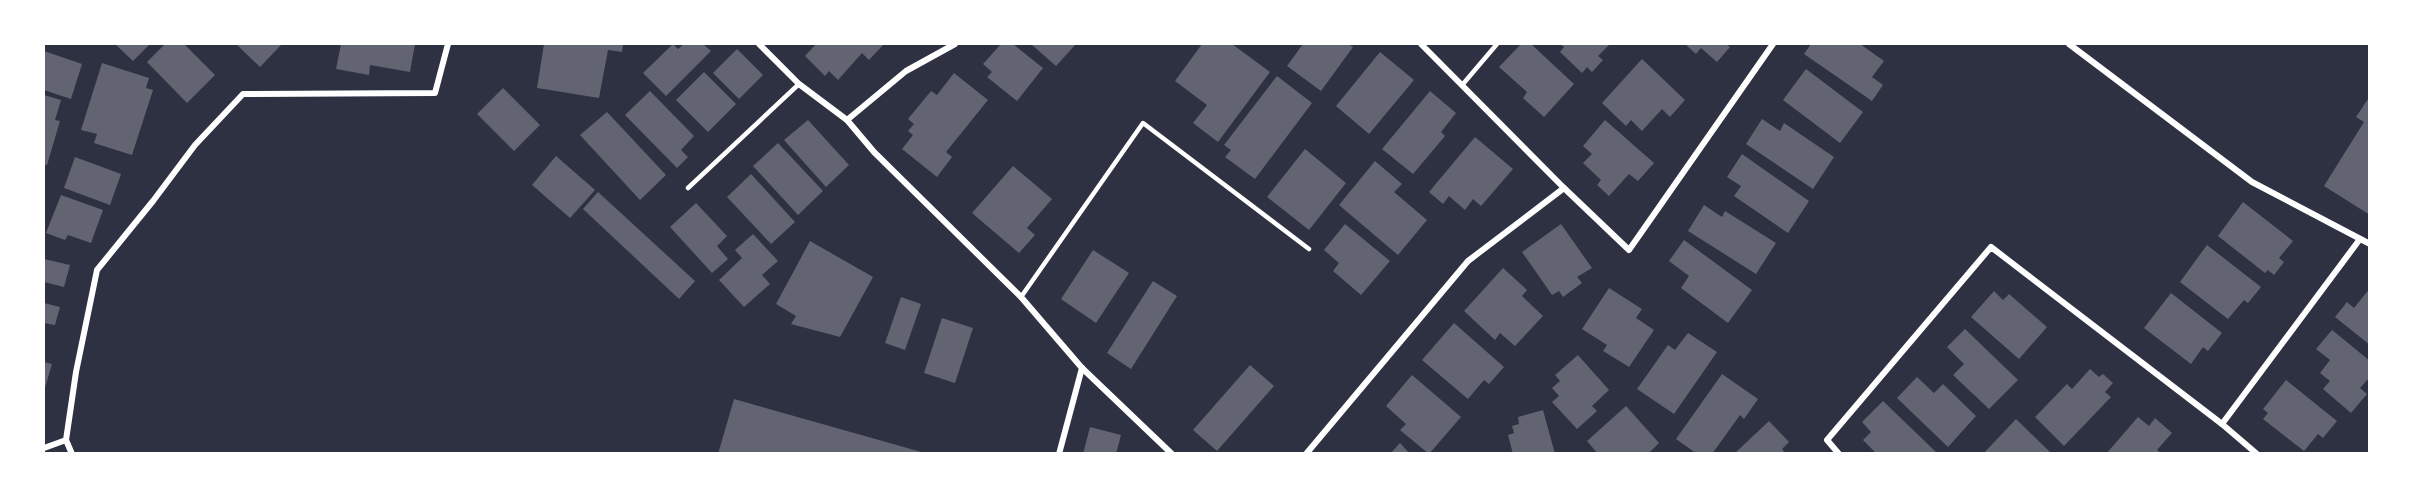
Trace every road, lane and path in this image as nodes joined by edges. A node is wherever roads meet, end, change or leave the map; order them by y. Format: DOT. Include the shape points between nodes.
graph roads {
  1 [pos="448,44"];
  2 [pos="759,44"];
  3 [pos="955,44"];
  4 [pos="1421,44"];
  5 [pos="1497,44"];
  6 [pos="1773,44"];
  7 [pos="2069,44"];
  8 [pos="799,84"];
  9 [pos="1463,84"];
  10 [pos="847,120"];
  11 [pos="688,188"];
  12 [pos="1564,188"];
  13 [pos="2360,239"];
  14 [pos="2370,244"];
  15 [pos="1309,249"];
  16 [pos="1021,297"];
  17 [pos="1082,368"];
  18 [pos="2222,424"];
  19 [pos="66,440"];
  20 [pos="44,448"];
  21 [pos="72,453"];
  22 [pos="1059,453"];
  23 [pos="1172,453"];
  24 [pos="1306,453"];
  25 [pos="1839,453"];
  26 [pos="2257,453"];
  1 -- 19 [label="street" via="435,93 243,94 195,145 97,270"];
  2 -- 8 [label="street"];
  3 -- 10 [label="street" via="906,71"];
  4 -- 9 [label="street"];
  5 -- 9 [label="lane"];
  6 -- 12 [label="street" via="1629,250"];
  7 -- 13 [label="street" via="2252,182"];
  8 -- 10 [label="street"];
  8 -- 11 [label="lane"];
  9 -- 12 [label="street"];
  10 -- 16 [label="street" via="874,152"];
  12 -- 24 [label="street" via="1468,261"];
  13 -- 14 [label="street"];
  13 -- 18 [label="street"];
  15 -- 16 [label="lane" via="1143,123"];
  16 -- 17 [label="street"];
  17 -- 22 [label="street"];
  17 -- 23 [label="street"];
  18 -- 25 [label="street" via="1991,247 1827,440"];
  18 -- 26 [label="street"];
  19 -- 20 [label="street"];
  19 -- 21 [label="street"];
}
